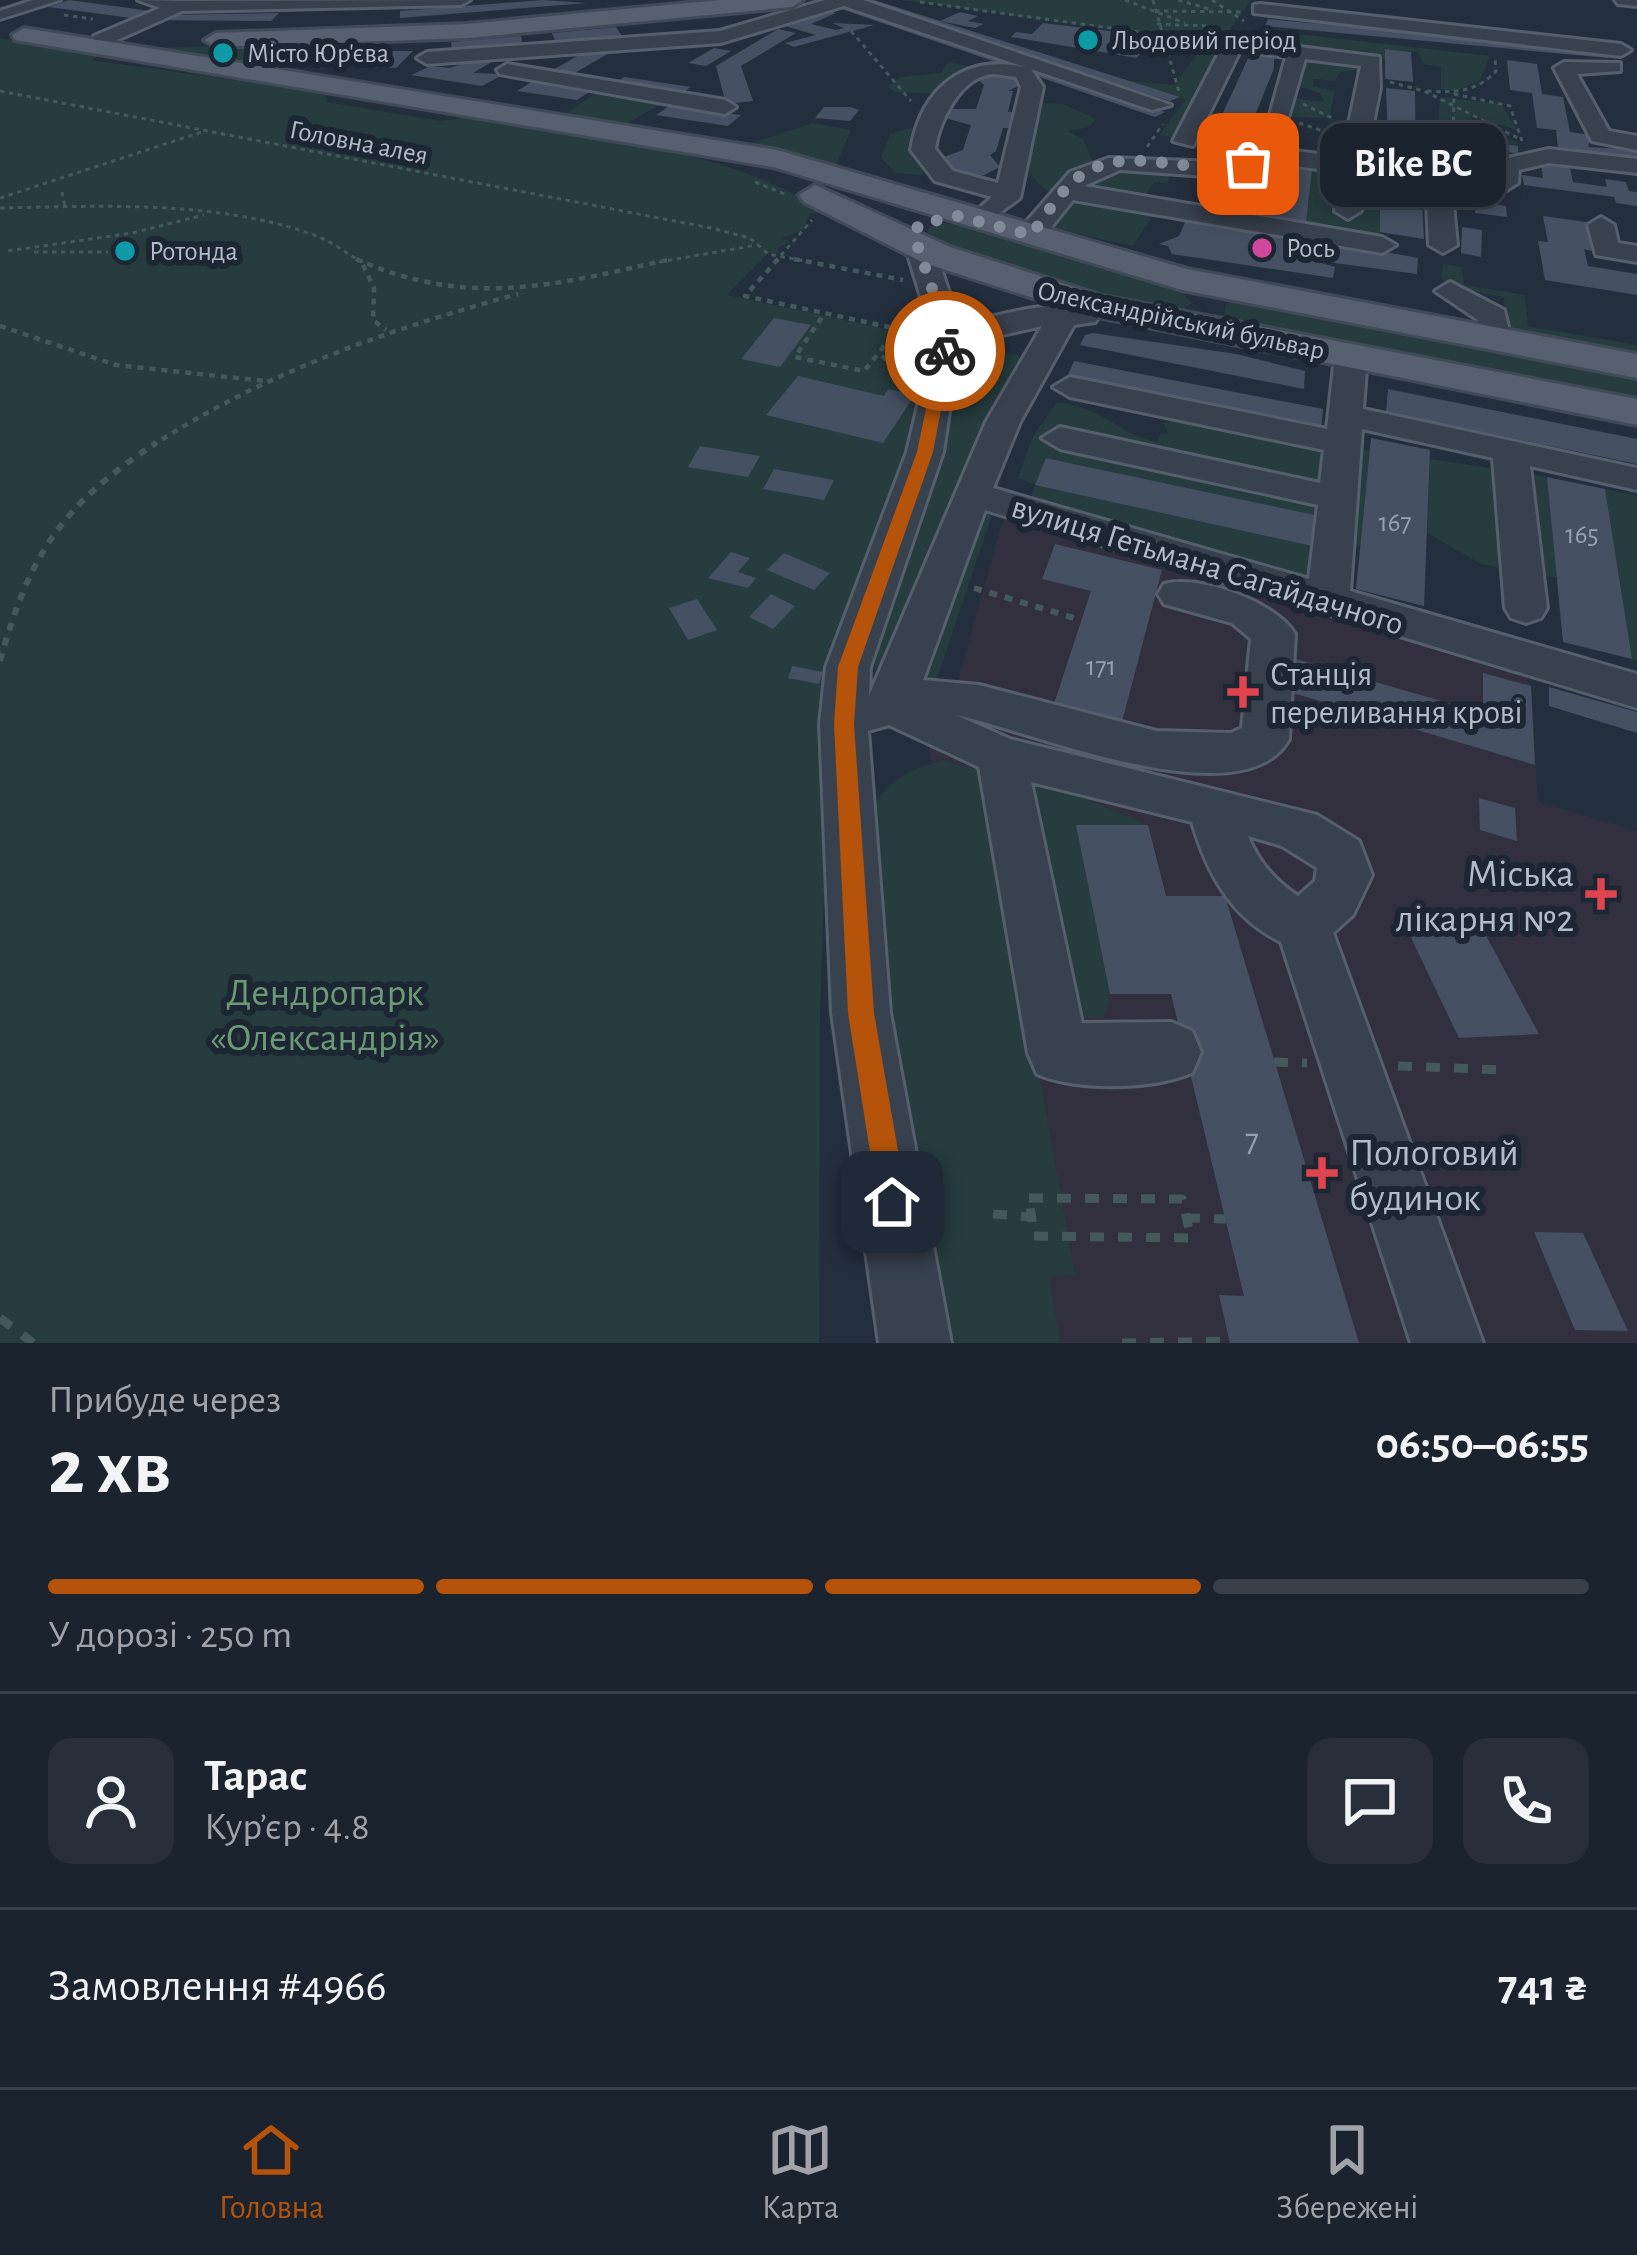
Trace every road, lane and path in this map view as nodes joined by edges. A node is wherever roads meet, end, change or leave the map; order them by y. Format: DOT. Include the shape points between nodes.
graph roads {
  1 [pos="51,0"];
  2 [pos="146,0"];
  3 [pos="458,0"];
  4 [pos="792,0"];
  5 [pos="844,0"];
  6 [pos="908,0"];
  7 [pos="969,0"];
  8 [pos="1125,0"];
  9 [pos="1153,0"];
  10 [pos="1178,0"];
  11 [pos="1212,0"];
  12 [pos="1339,0"];
  13 [pos="1624,0"];
  14 [pos="1637,1"];
  15 [pos="179,6"];
  16 [pos="320,6"];
  17 [pos="1363,11"];
  18 [pos="980,12"];
  19 [pos="1155,12"];
  20 [pos="1239,21"];
  21 [pos="1157,24"];
  22 [pos="6,26"];
  23 [pos="1194,26"];
  24 [pos="851,32"];
  25 [pos="1637,32"];
  26 [pos="371,36"];
  27 [pos="1164,36"];
  28 [pos="101,40"];
  29 [pos="291,40"];
  30 [pos="621,45"];
  31 [pos="583,48"];
  32 [pos="1297,52"];
  33 [pos="1624,52"];
  34 [pos="1495,56"];
  35 [pos="427,58"];
  36 [pos="507,70"];
  37 [pos="531,77"];
  38 [pos="1375,81"];
  39 [pos="311,83"];
  40 [pos="1174,85"];
  41 [pos="602,88"];
  42 [pos="0,91"];
  43 [pos="1424,91"];
  44 [pos="1454,94"];
  45 [pos="670,99"];
  46 [pos="1160,105"];
  47 [pos="1280,106"];
  48 [pos="725,107"];
  49 [pos="1451,107"];
  50 [pos="471,110"];
  51 [pos="930,122"];
  52 [pos="206,131"];
  53 [pos="617,135"];
  54 [pos="1453,139"];
  55 [pos="1185,141"];
  56 [pos="1522,141"];
  57 [pos="1350,143"];
  58 [pos="1637,143"];
  59 [pos="676,145"];
  60 [pos="1266,151"];
  61 [pos="1549,156"];
  62 [pos="1637,166"];
  63 [pos="1221,170"];
  64 [pos="1438,178"];
  65 [pos="854,180"];
  66 [pos="52,183"];
  67 [pos="1066,191"];
  68 [pos="815,195"];
  69 [pos="0,198"];
  70 [pos="65,206"];
  71 [pos="994,206"];
  72 [pos="0,208"];
  73 [pos="1348,211"];
  74 [pos="1205,212"];
  75 [pos="214,213"];
  76 [pos="1601,225"];
  77 [pos="711,227"];
  78 [pos="1031,235"];
  79 [pos="761,245"];
  80 [pos="1382,245"];
  81 [pos="1443,245"];
  82 [pos="716,249"];
  83 [pos="4,250"];
  84 [pos="108,252"];
  85 [pos="1637,254"];
  86 [pos="782,256"];
  87 [pos="361,262"];
  88 [pos="914,264"];
  89 [pos="1182,279"];
  90 [pos="527,291"];
  91 [pos="1450,291"];
  92 [pos="824,314"];
  93 [pos="1063,316"];
  94 [pos="1168,322"];
  95 [pos="0,326"];
  96 [pos="386,330"];
  97 [pos="946,339"];
  98 [pos="1495,339"];
  99 [pos="1351,357"];
  100 [pos="1637,366"];
  101 [pos="268,381"];
  102 [pos="1070,387"];
  103 [pos="1637,412"];
  104 [pos="1344,429"];
  105 [pos="1060,438"];
  106 [pos="1510,452"];
  107 [pos="1637,479"];
  108 [pos="972,494"];
  109 [pos="1337,498"];
  110 [pos="974,588"];
  111 [pos="1179,594"];
  112 [pos="1328,600"];
  113 [pos="1526,608"];
  114 [pos="1082,620"];
  115 [pos="0,661"];
  116 [pos="1637,691"];
  117 [pos="867,715"];
  118 [pos="1001,756"];
  119 [pos="1214,806"];
  120 [pos="1303,926"];
  121 [pos="1171,1052"];
  122 [pos="993,1214"];
  123 [pos="1032,1217"];
  124 [pos="1186,1218"];
  125 [pos="1226,1220"];
  126 [pos="0,1318"];
  127 [pos="1229,1341"];
  128 [pos="33,1343"];
  129 [pos="916,1343"];
  130 [pos="1122,1343"];
  131 [pos="1447,1343"];
  1 -- 22 [label="street"];
  2 -- 15 [label="street"];
  3 -- 16 [label="street"];
  4 -- 26 [label="main road"];
  5 -- 30 [label="street" via="721,37"];
  5 -- 46 [label="street"];
  6 -- 18 [label="path"];
  7 -- 18 [label="path"];
  8 -- 19 [label="path"];
  9 -- 19 [label="path"];
  10 -- 20 [label="path"];
  11 -- 20 [label="path"];
  12 -- 17 [label="street"];
  13 -- 14 [label="street"];
  15 -- 16 [label="street"];
  15 -- 28 [label="street"];
  16 -- 29 [label="street"];
  17 -- 20 [label="street"];
  17 -- 33 [label="street"];
  18 -- 27 [label="path"];
  19 -- 20 [label="path"];
  19 -- 21 [label="path"];
  19 -- 23 [label="path"];
  20 -- 23 [label="path"];
  20 -- 27 [label="path"];
  20 -- 32 [label="street"];
  20 -- 55 [label="street"];
  21 -- 23 [label="path"];
  21 -- 27 [label="path"];
  22 -- 28 [label="main road"];
  22 -- 39 [label="main road, Олександрійський бульвар"];
  24 -- 51 [label="path"];
  25 -- 33 [label="street"];
  26 -- 29 [label="main road"];
  26 -- 39 [label="main road" via="299,57 292,68"];
  27 -- 40 [label="path"];
  28 -- 29 [label="main road"];
  30 -- 31 [label="street"];
  30 -- 41 [label="street" via="636,65"];
  31 -- 35 [label="street"];
  31 -- 37 [label="street"];
  32 -- 38 [label="street" via="1372,61"];
  32 -- 47 [label="street"];
  33 -- 58 [label="street" via="1564,68 1600,136"];
  34 -- 44 [label="path" via="1490,80"];
  36 -- 37 [label="street"];
  37 -- 41 [label="street"];
  37 -- 50 [label="street"];
  38 -- 43 [label="path"];
  38 -- 43 [label="path"];
  38 -- 57 [label="street"];
  39 -- 50 [label="main road, Олександрійський бульвар"];
  41 -- 45 [label="street"];
  42 -- 52 [label="path, Головна алея"];
  43 -- 44 [label="path"];
  43 -- 49 [label="path"];
  44 -- 49 [label="path"];
  44 -- 56 [label="path" via="1510,106"];
  45 -- 48 [label="street"];
  45 -- 53 [label="street"];
  47 -- 57 [label="path"];
  47 -- 57 [label="path"];
  47 -- 60 [label="street"];
  49 -- 54 [label="path"];
  49 -- 56 [label="path"];
  50 -- 53 [label="main road, Олександрійський бульвар"];
  51 -- 71 [label="street" via="921,142 938,172"];
  51 -- 71 [label="street" via="970,71 1030,77"];
  52 -- 66 [label="path"];
  52 -- 77 [label="path, Головна алея"];
  53 -- 59 [label="main road, Олександрійський бульвар"];
  56 -- 61 [label="path"];
  57 -- 60 [label="street"];
  57 -- 60 [label="path"];
  57 -- 64 [label="street"];
  57 -- 73 [label="street"];
  59 -- 65 [label="main road, Олександрійський бульвар"];
  59 -- 68 [label="main road, Олександрійський бульвар"];
  60 -- 63 [label="street"];
  61 -- 62 [label="street"];
  61 -- 64 [label="street" via="1512,161 1505,183"];
  63 -- 67 [label="street" via="1118,163 1088,171"];
  63 -- 74 [label="street"];
  64 -- 81 [label="street"];
  65 -- 68 [label="main road" via="849,196"];
  65 -- 71 [label="main road, Олександрійський бульвар"];
  66 -- 69 [label="path"];
  66 -- 70 [label="path"];
  67 -- 74 [label="street"];
  67 -- 78 [label="street"];
  68 -- 88 [label="main road, Олександрійський бульвар"];
  70 -- 72 [label="path"];
  70 -- 75 [label="path"];
  71 -- 78 [label="main road, Олександрійський бульвар"];
  71 -- 88 [label="main road" via="927,219 914,229"];
  74 -- 80 [label="street"];
  75 -- 83 [label="path"];
  75 -- 87 [label="path" via="322,237"];
  76 -- 85 [label="street" via="1606,249"];
  77 -- 79 [label="path, Головна алея"];
  77 -- 82 [label="path" via="721,239"];
  78 -- 89 [label="main road, Олександрійський бульвар"];
  79 -- 82 [label="path"];
  79 -- 86 [label="path, Головна алея"];
  82 -- 90 [label="path"];
  83 -- 84 [label="path"];
  86 -- 88 [label="path, Головна алея"];
  86 -- 92 [label="path" via="745,296"];
  87 -- 90 [label="path"];
  87 -- 96 [label="path" via="374,288 371,314"];
  88 -- 94 [label="main road, Олександрійський бульвар"];
  88 -- 97 [label="street"];
  89 -- 94 [label="main road" via="1206,291 1212,310"];
  89 -- 98 [label="main road, Олександрійський бульвар"];
  90 -- 96 [label="path"];
  91 -- 98 [label="street" via="1493,316"];
  92 -- 92 [label="path" via="795,357 864,370 898,329"];
  93 -- 94 [label="street"];
  93 -- 97 [label="street" via="976,326"];
  93 -- 108 [label="street, вулиця Гетьмана Сагайдачного"];
  94 -- 99 [label="main road, Олександрійський бульвар"];
  95 -- 101 [label="path" via="116,365"];
  96 -- 101 [label="path"];
  97 -- 117 [label="street" via="925,452 848,667"];
  98 -- 100 [label="main road, Олександрійський бульвар"];
  99 -- 103 [label="main road, Олександрійський бульвар"];
  99 -- 104 [label="street"];
  101 -- 115 [label="path" via="92,488 66,514 34,560"];
  102 -- 104 [label="street"];
  104 -- 106 [label="street"];
  104 -- 109 [label="street"];
  105 -- 109 [label="street"];
  106 -- 107 [label="street"];
  106 -- 113 [label="street"];
  108 -- 112 [label="street, вулиця Гетьмана Сагайдачного"];
  108 -- 117 [label="street"];
  109 -- 112 [label="street"];
  110 -- 114 [label="path"];
  111 -- 117 [label="street" via="1247,613 1273,634 1264,740 1238,755 1135,746 940,695"];
  112 -- 116 [label="street, вулиця Гетьмана Сагайдачного"];
  117 -- 118 [label="street"];
  117 -- 129 [label="street" via="861,1013"];
  118 -- 119 [label="street"];
  118 -- 121 [label="street" via="1058,1052"];
  119 -- 120 [label="street" via="1232,864 1253,894"];
  119 -- 120 [label="street" via="1313,831 1344,859 1344,881"];
  120 -- 131 [label="street"];
  122 -- 123 [label="path"];
  123 -- 124 [label="path" via="1029,1198 1182,1199"];
  123 -- 124 [label="path" via="1034,1236 1191,1238"];
  124 -- 125 [label="path"];
  126 -- 128 [label="path"];
  127 -- 130 [label="path"];
}
